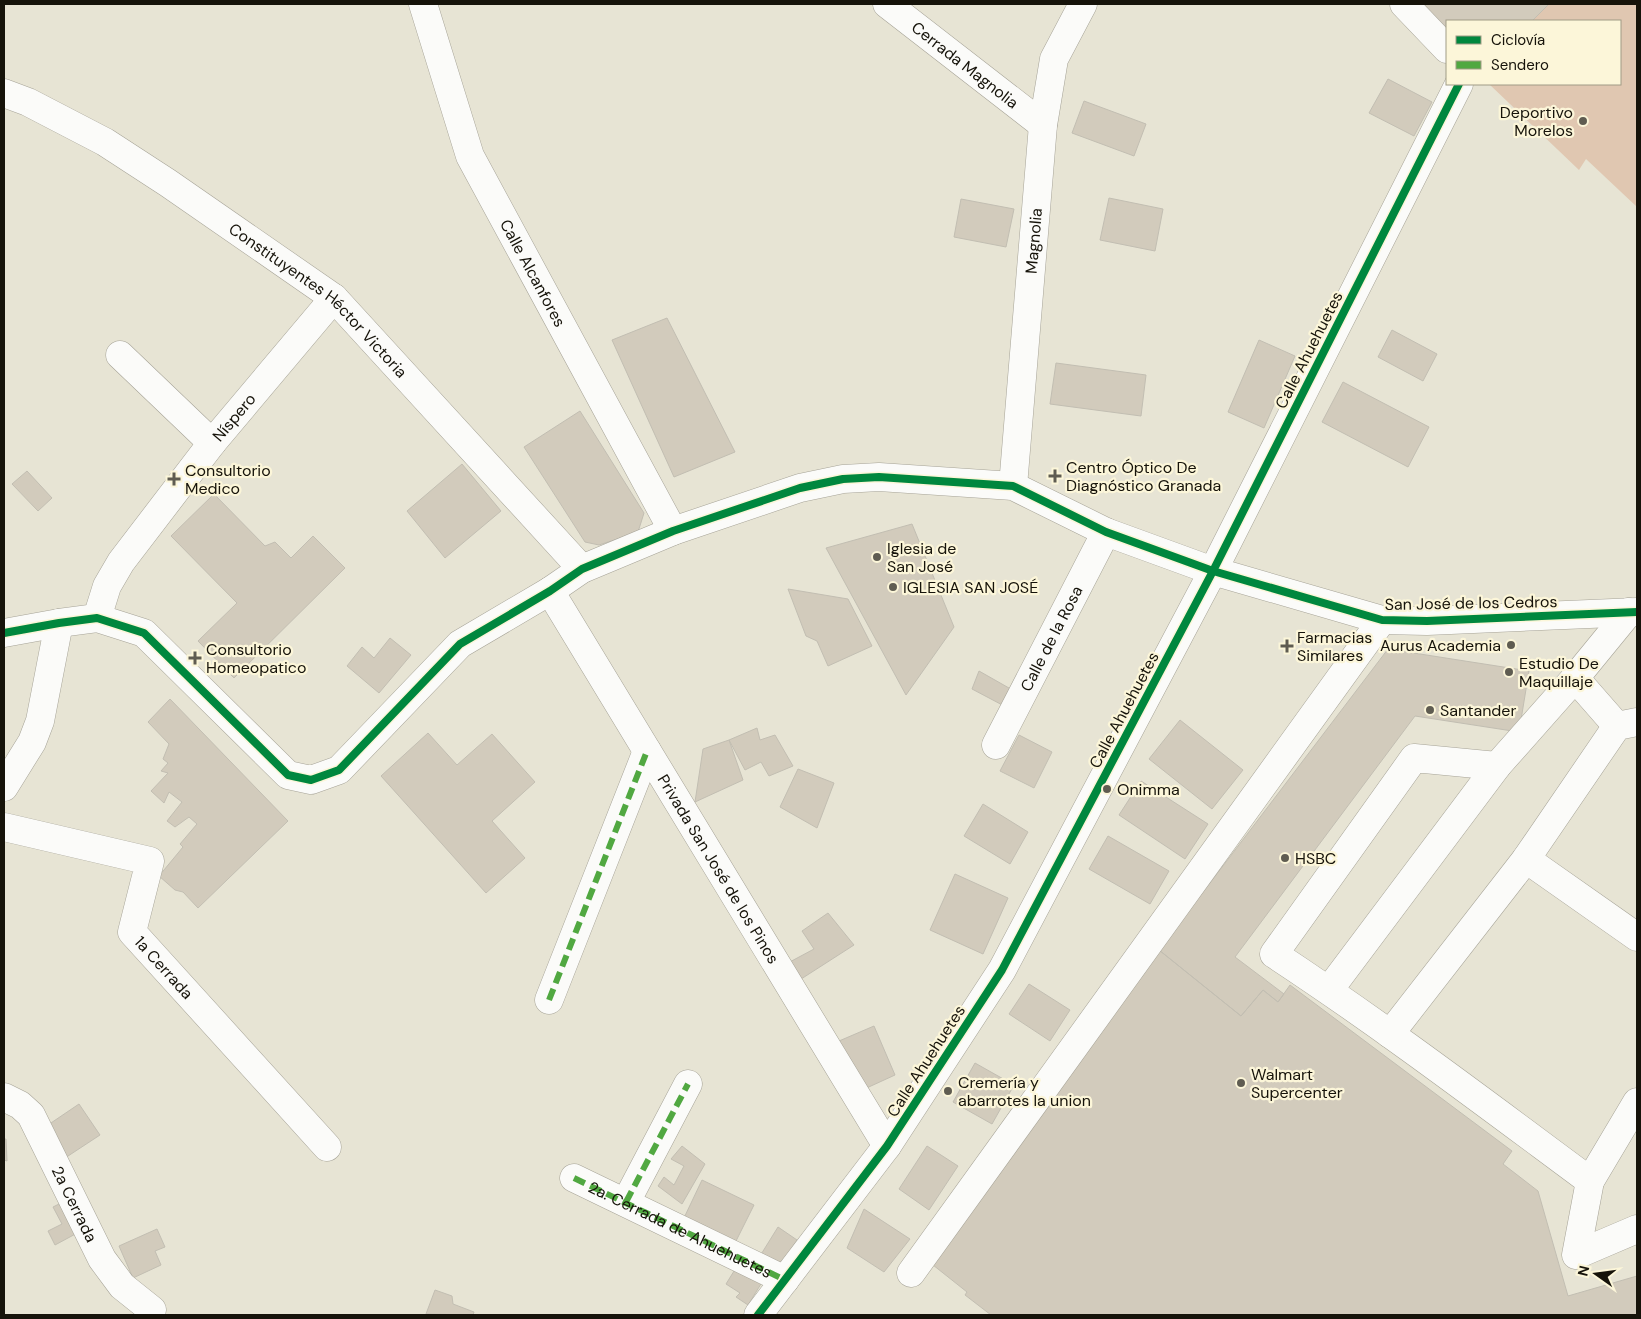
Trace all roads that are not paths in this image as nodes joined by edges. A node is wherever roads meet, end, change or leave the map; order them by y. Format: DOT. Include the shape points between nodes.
graph roads {
  1 [pos="422,4"];
  2 [pos="887,4"];
  3 [pos="1083,4"];
  4 [pos="1404,4"];
  5 [pos="1446,48"];
  6 [pos="1458,85"];
  7 [pos="4,93"];
  8 [pos="1043,125"];
  9 [pos="334,298"];
  10 [pos="120,356"];
  11 [pos="212,443"];
  12 [pos="1013,486"];
  13 [pos="674,531"];
  14 [pos="1106,532"];
  15 [pos="582,569"];
  16 [pos="1213,571"];
  17 [pos="550,591"];
  18 [pos="1633,612"];
  19 [pos="97,618"];
  20 [pos="1382,620"];
  21 [pos="59,623"];
  22 [pos="4,633"];
  23 [pos="1574,678"];
  24 [pos="1627,724"];
  25 [pos="996,745"];
  26 [pos="647,751"];
  27 [pos="1497,766"];
  28 [pos="4,786"];
  29 [pos="4,827"];
  30 [pos="1526,859"];
  31 [pos="1637,937"];
  32 [pos="1329,990"];
  33 [pos="549,1000"];
  34 [pos="1390,1034"];
  35 [pos="688,1084"];
  36 [pos="4,1097"];
  37 [pos="1637,1102"];
  38 [pos="887,1146"];
  39 [pos="327,1147"];
  40 [pos="574,1178"];
  41 [pos="1590,1181"];
  42 [pos="626,1202"];
  43 [pos="1637,1229"];
  44 [pos="911,1273"];
  45 [pos="785,1280"];
  46 [pos="152,1310"];
  47 [pos="758,1315"];
  1 -- 13 [label="street, Calle Alcanfores" via="470,156"];
  2 -- 8 [label="street, Cerrada Magnolia"];
  3 -- 8 [label="street, Magnolia" via="1054,59"];
  4 -- 5 [label="street"];
  6 -- 16 [label="street, Calle Ahuehuetes"];
  7 -- 9 [label="street, Constituyentes Héctor Victoria" via="105,142"];
  8 -- 12 [label="street, Magnolia"];
  9 -- 11 [label="street, Níspero"];
  9 -- 15 [label="street, Constituyentes Héctor Victoria"];
  10 -- 11 [label="street"];
  11 -- 19 [label="street, Níspero" via="121,562"];
  12 -- 13 [label="street, San José de los Cedros" via="879,477 843,479 800,488"];
  12 -- 14 [label="street, San José de los Cedros"];
  13 -- 15 [label="street, San José de los Cedros"];
  14 -- 16 [label="street, San José de los Cedros"];
  14 -- 25 [label="street, Calle de la Rosa"];
  15 -- 17 [label="street, San José de los Cedros"];
  16 -- 20 [label="street, San José de los Cedros"];
  16 -- 38 [label="street, Calle Ahuehuetes" via="1002,970"];
  17 -- 19 [label="street, San José de los Cedros" via="460,644 339,770 312,780 288,775 144,633"];
  17 -- 26 [label="street, Privada San José de los Pinos"];
  18 -- 20 [label="street, San José de los Cedros"];
  18 -- 23 [label="street"];
  19 -- 21 [label="street"];
  20 -- 44 [label="street"];
  21 -- 22 [label="street"];
  21 -- 28 [label="street" via="40,721 32,742"];
  23 -- 24 [label="street"];
  23 -- 27 [label="street"];
  24 -- 30 [label="street" via="1606,740"];
  26 -- 33 [label="street"];
  26 -- 38 [label="street, Privada San José de los Pinos"];
  27 -- 32 [label="street"];
  27 -- 32 [label="street" via="1414,758 1274,954"];
  29 -- 39 [label="street, 1a Cerrada" via="150,861 132,932"];
  30 -- 31 [label="street"];
  30 -- 34 [label="street"];
  32 -- 34 [label="street"];
  34 -- 41 [label="street"];
  35 -- 42 [label="street"];
  36 -- 46 [label="street, 2a Cerrada" via="20,1104 30,1115 102,1259 122,1286"];
  37 -- 41 [label="street"];
  38 -- 45 [label="street, Calle Ahuehuetes"];
  40 -- 42 [label="street, 2a. Cerrada de Ahuehuetes"];
  41 -- 43 [label="street" via="1576,1255"];
  42 -- 45 [label="street, 2a. Cerrada de Ahuehuetes"];
  45 -- 47 [label="street, Calle Ahuehuetes"];
}
